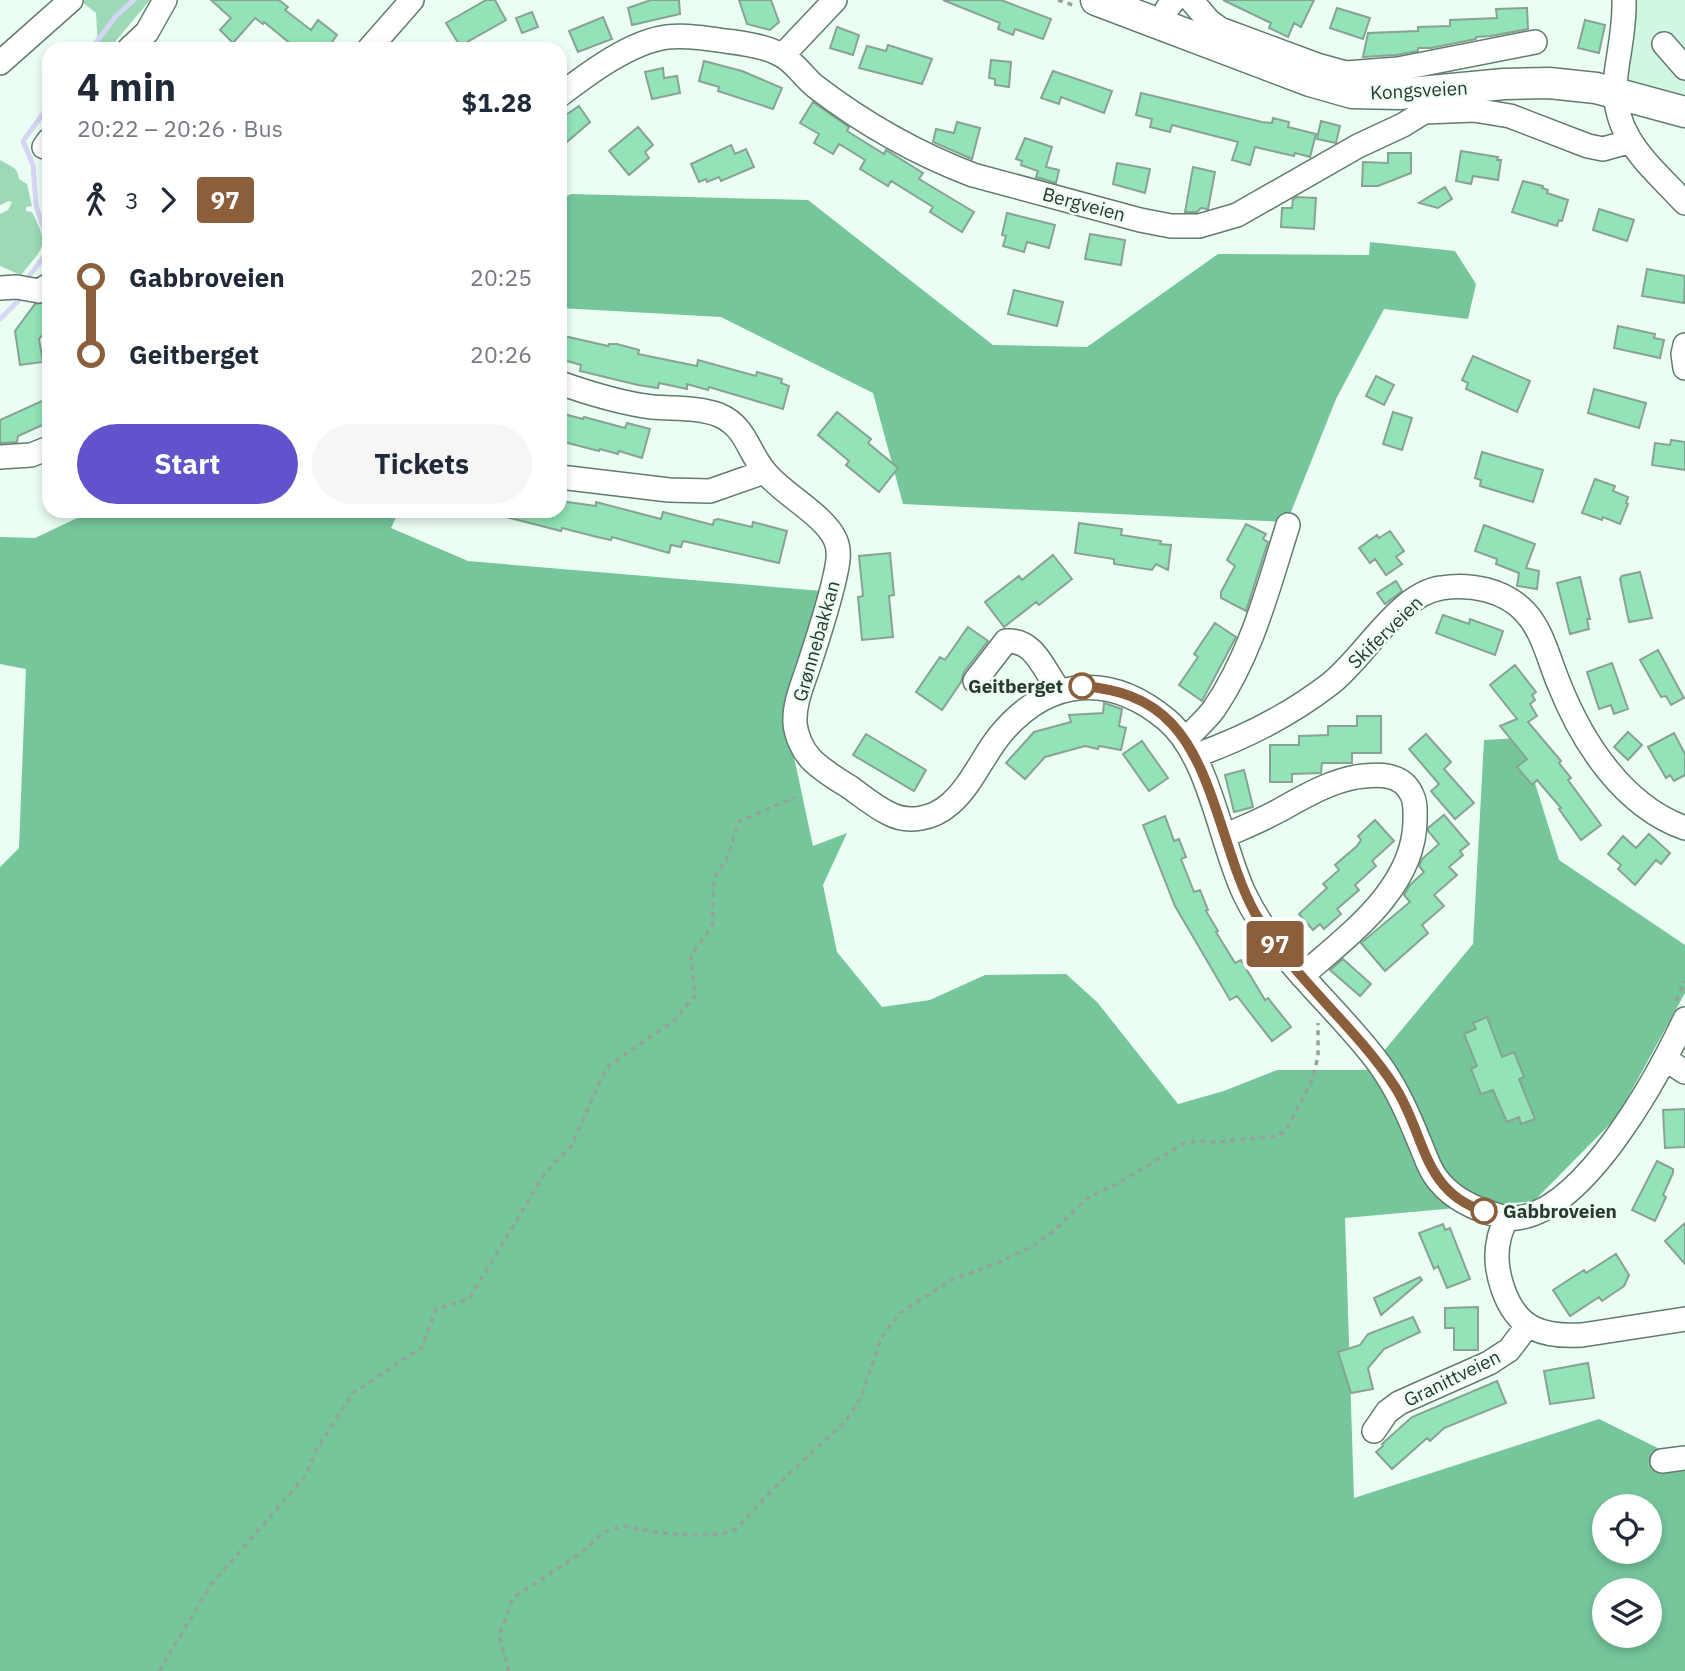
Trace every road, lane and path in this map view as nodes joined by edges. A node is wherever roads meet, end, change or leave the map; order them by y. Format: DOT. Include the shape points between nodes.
graph roads {
  1 [pos="71,0"];
  2 [pos="165,0"];
  3 [pos="412,0"];
  4 [pos="835,0"];
  5 [pos="1096,0"];
  6 [pos="1183,5"];
  7 [pos="1625,5"];
  8 [pos="149,41"];
  9 [pos="375,42"];
  10 [pos="1535,42"];
  11 [pos="1664,44"];
  12 [pos="783,55"];
  13 [pos="0,63"];
  14 [pos="1685,68"];
  15 [pos="567,90"];
  16 [pos="1615,93"];
  17 [pos="1685,112"];
  18 [pos="1628,142"];
  19 [pos="1685,203"];
  20 [pos="0,288"];
  21 [pos="42,289"];
  22 [pos="1685,345"];
  23 [pos="1685,368"];
  24 [pos="567,386"];
  25 [pos="42,451"];
  26 [pos="0,457"];
  27 [pos="764,472"];
  28 [pos="567,478"];
  29 [pos="1288,525"];
  30 [pos="975,681"];
  31 [pos="1060,691"];
  32 [pos="1189,748"];
  33 [pos="794,797"];
  34 [pos="1685,828"];
  35 [pos="1224,836"];
  36 [pos="1301,976"];
  37 [pos="1685,981"];
  38 [pos="1321,996"];
  39 [pos="1679,1012"];
  40 [pos="1665,1059"];
  41 [pos="1685,1072"];
  42 [pos="1506,1218"];
  43 [pos="1685,1319"];
  44 [pos="1528,1325"];
  45 [pos="1374,1430"];
  46 [pos="1685,1458"];
  47 [pos="1662,1461"];
  48 [pos="159,1671"];
  49 [pos="509,1671"];
  1 -- 13 [label="street"];
  2 -- 8 [label="street"];
  3 -- 9 [label="street"];
  4 -- 12 [label="street"];
  5 -- 6 [label="main road, Kongsveien"];
  6 -- 10 [label="street, Kongsveien" via="1220,29 1346,72 1398,69"];
  6 -- 16 [label="main road, Kongsveien" via="1322,85 1352,93 1549,83"];
  7 -- 16 [label="street"];
  11 -- 14 [label="street"];
  12 -- 15 [label="street" via="733,42 665,37 615,58"];
  12 -- 18 [label="street, Bergveien" via="815,87 947,165 1171,226 1199,226 1237,215 1424,113 1474,110 1510,116 1603,149"];
  16 -- 17 [label="main road, Kongsveien"];
  16 -- 18 [label="street"];
  18 -- 19 [label="street"];
  20 -- 21 [label="street"];
  22 -- 23 [label="street"];
  24 -- 27 [label="street, Grønnebakkan" via="607,400 721,416 739,429"];
  25 -- 26 [label="street"];
  27 -- 28 [label="street" via="710,491"];
  27 -- 31 [label="street, Grønnebakkan" via="836,540 838,558 832,587 795,719 797,737 808,756 827,772 890,815 918,819 936,815 960,795 1014,719"];
  29 -- 32 [label="street" via="1250,643"];
  30 -- 31 [label="street" via="1006,641 1013,640 1034,652"];
  31 -- 32 [label="street, Grønnebakkan" via="1082,686 1133,695 1172,724"];
  32 -- 34 [label="street, Skiferveien" via="1230,744 1298,705 1332,682 1421,595 1446,587 1480,588 1524,610 1535,625 1562,692 1602,764 1637,800"];
  32 -- 35 [label="street, Grønnebakkan"];
  33 -- 48 [label="path" via="738,822 729,854 714,879 712,926 691,956 695,996 676,1020 607,1067 571,1146 544,1173 469,1299 436,1309 422,1347 353,1393 316,1450 306,1475 211,1585"];
  35 -- 36 [label="street, Grønnebakkan" via="1256,916"];
  35 -- 36 [label="street" via="1354,777 1385,775 1404,782 1414,798 1415,829 1396,881 1368,915"];
  36 -- 38 [label="street, Grønnebakkan"];
  37 -- 39 [label="path"];
  38 -- 42 [label="street, Grønnebakkan" via="1397,1090 1434,1175 1454,1196"];
  38 -- 49 [label="path" via="1313,1078 1287,1129 1278,1136 1183,1144 1086,1199 1037,1244 951,1280 900,1312 881,1338 861,1397 846,1421 736,1529 699,1535 623,1526 604,1532 513,1598 499,1635"];
  39 -- 40 [label="street, Grønnebakkan"];
  40 -- 41 [label="street"];
  40 -- 42 [label="street, Grønnebakkan" via="1608,1150 1586,1176 1539,1212"];
  42 -- 44 [label="street" via="1498,1240 1499,1278 1508,1301"];
  43 -- 44 [label="street" via="1582,1335 1551,1333"];
  44 -- 45 [label="street, Granittveien" via="1509,1350 1399,1403"];
  46 -- 47 [label="street"];
}
